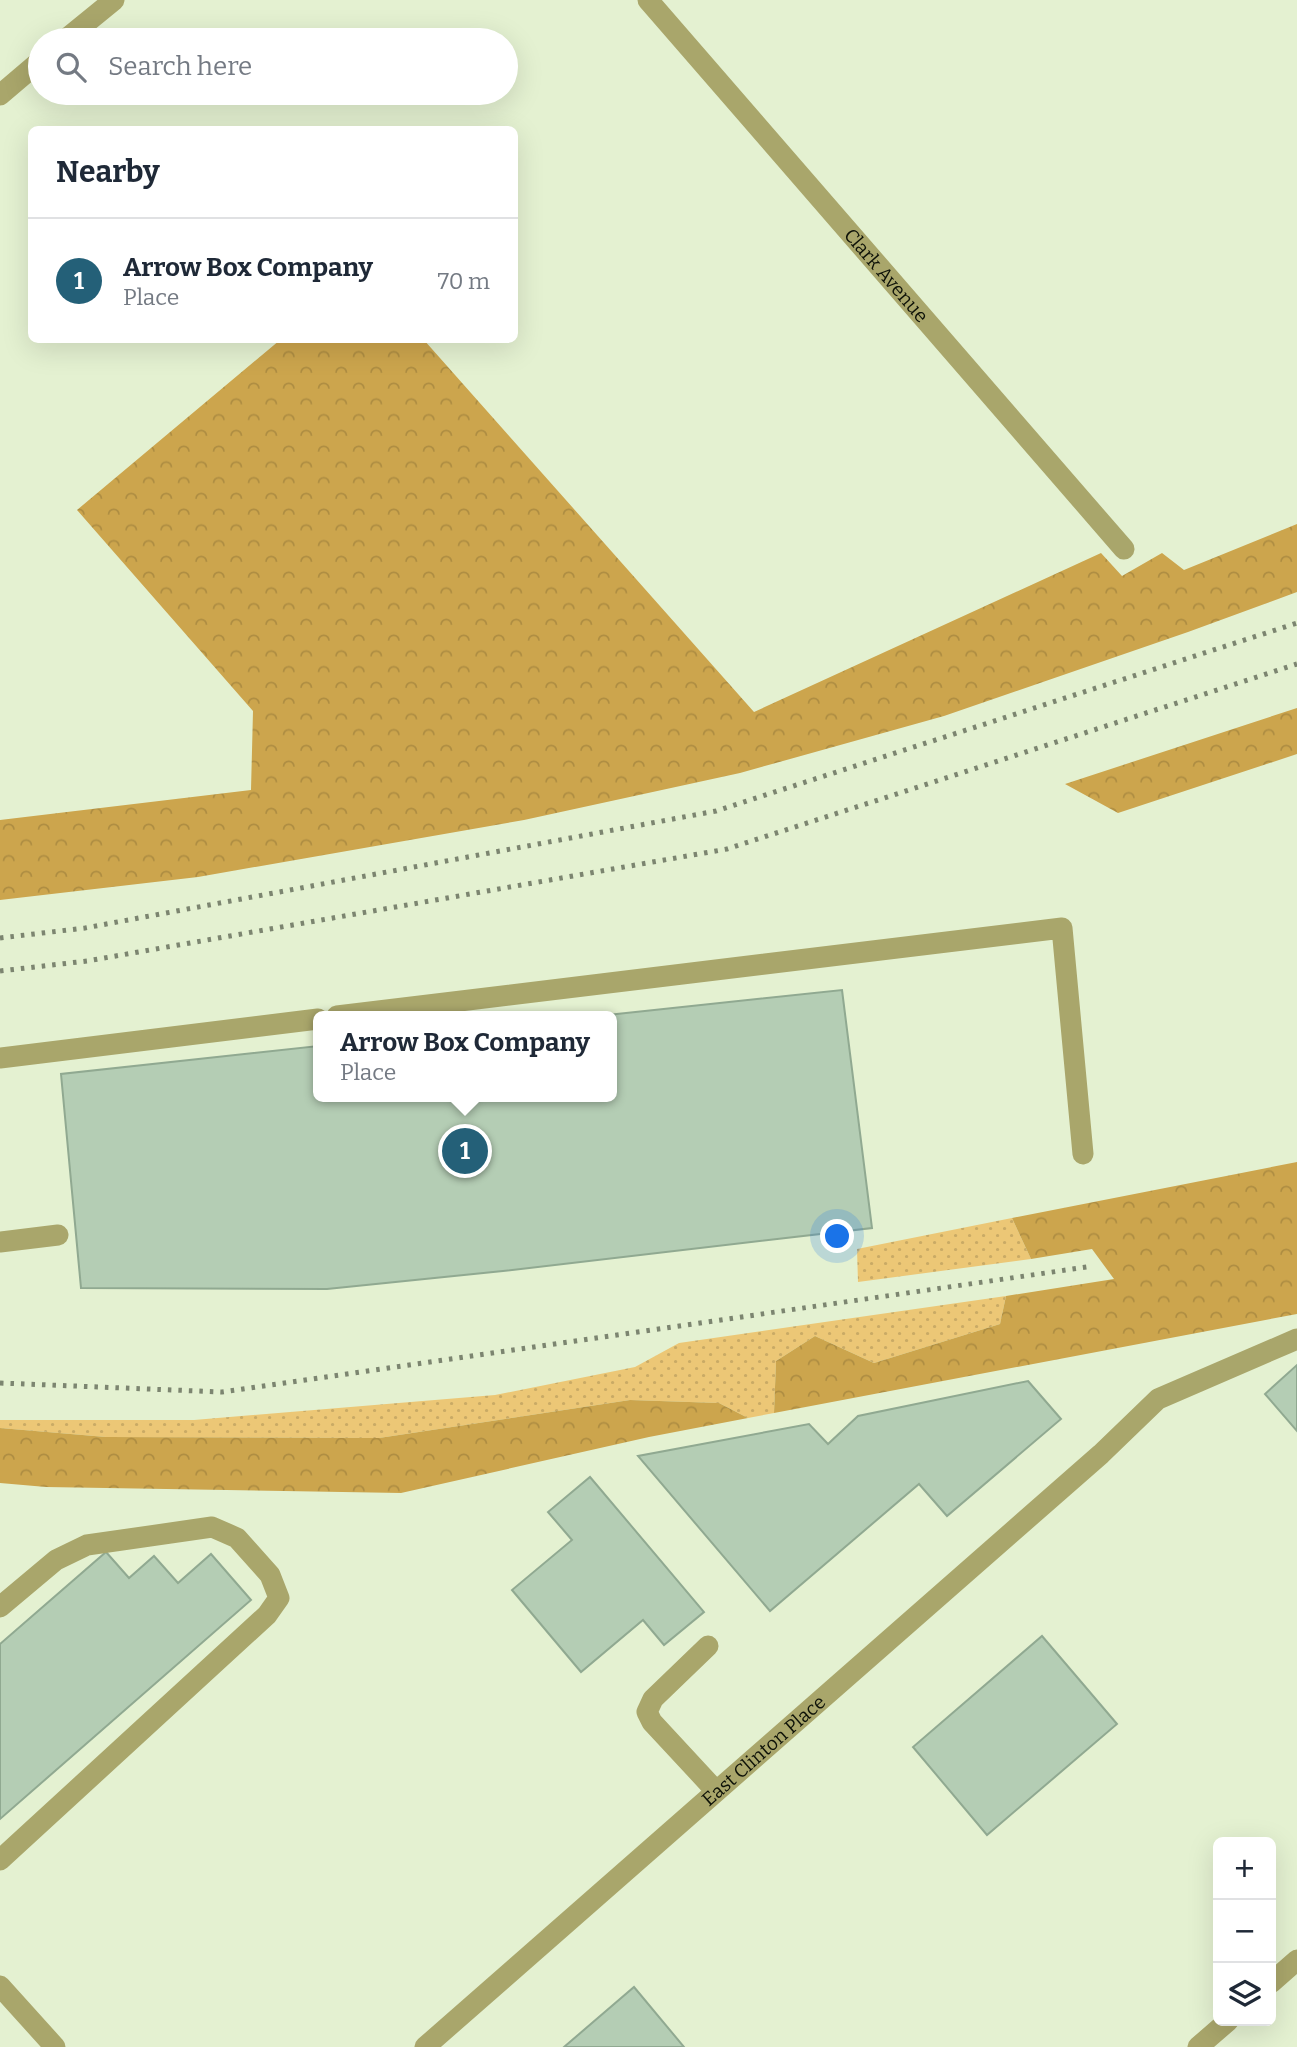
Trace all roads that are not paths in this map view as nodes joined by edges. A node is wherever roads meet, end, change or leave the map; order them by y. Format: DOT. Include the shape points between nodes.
graph roads {
  1 [pos="114,0"];
  2 [pos="648,0"];
  3 [pos="80,28"];
  4 [pos="28,71"];
  5 [pos="0,94"];
  6 [pos="1124,549"];
  7 [pos="378,1011"];
  8 [pos="313,1019"];
  9 [pos="0,1058"];
  10 [pos="1083,1154"];
  11 [pos="58,1235"];
  12 [pos="0,1242"];
  13 [pos="1297,1339"];
  14 [pos="0,1607"];
  15 [pos="708,1646"];
  16 [pos="716,1791"];
  17 [pos="0,1860"];
  18 [pos="1297,1960"];
  19 [pos="1276,1979"];
  20 [pos="0,1986"];
  21 [pos="1222,2026"];
  22 [pos="54,2047"];
  23 [pos="425,2047"];
  24 [pos="1198,2047"];
  1 -- 3 [label="street"];
  2 -- 6 [label="street, Clark Avenue"];
  4 -- 5 [label="street"];
  7 -- 10 [label="street" via="1062,928"];
  8 -- 9 [label="street"];
  11 -- 12 [label="street"];
  13 -- 16 [label="street, East Clinton Place" via="1158,1399"];
  14 -- 17 [label="street" via="56,1560 87,1545 212,1527 237,1538 270,1574 279,1598 267,1615"];
  15 -- 16 [label="street" via="653,1699 647,1712"];
  16 -- 23 [label="street, East Clinton Place"];
  18 -- 19 [label="street"];
  20 -- 22 [label="street"];
  21 -- 24 [label="street"];
}
